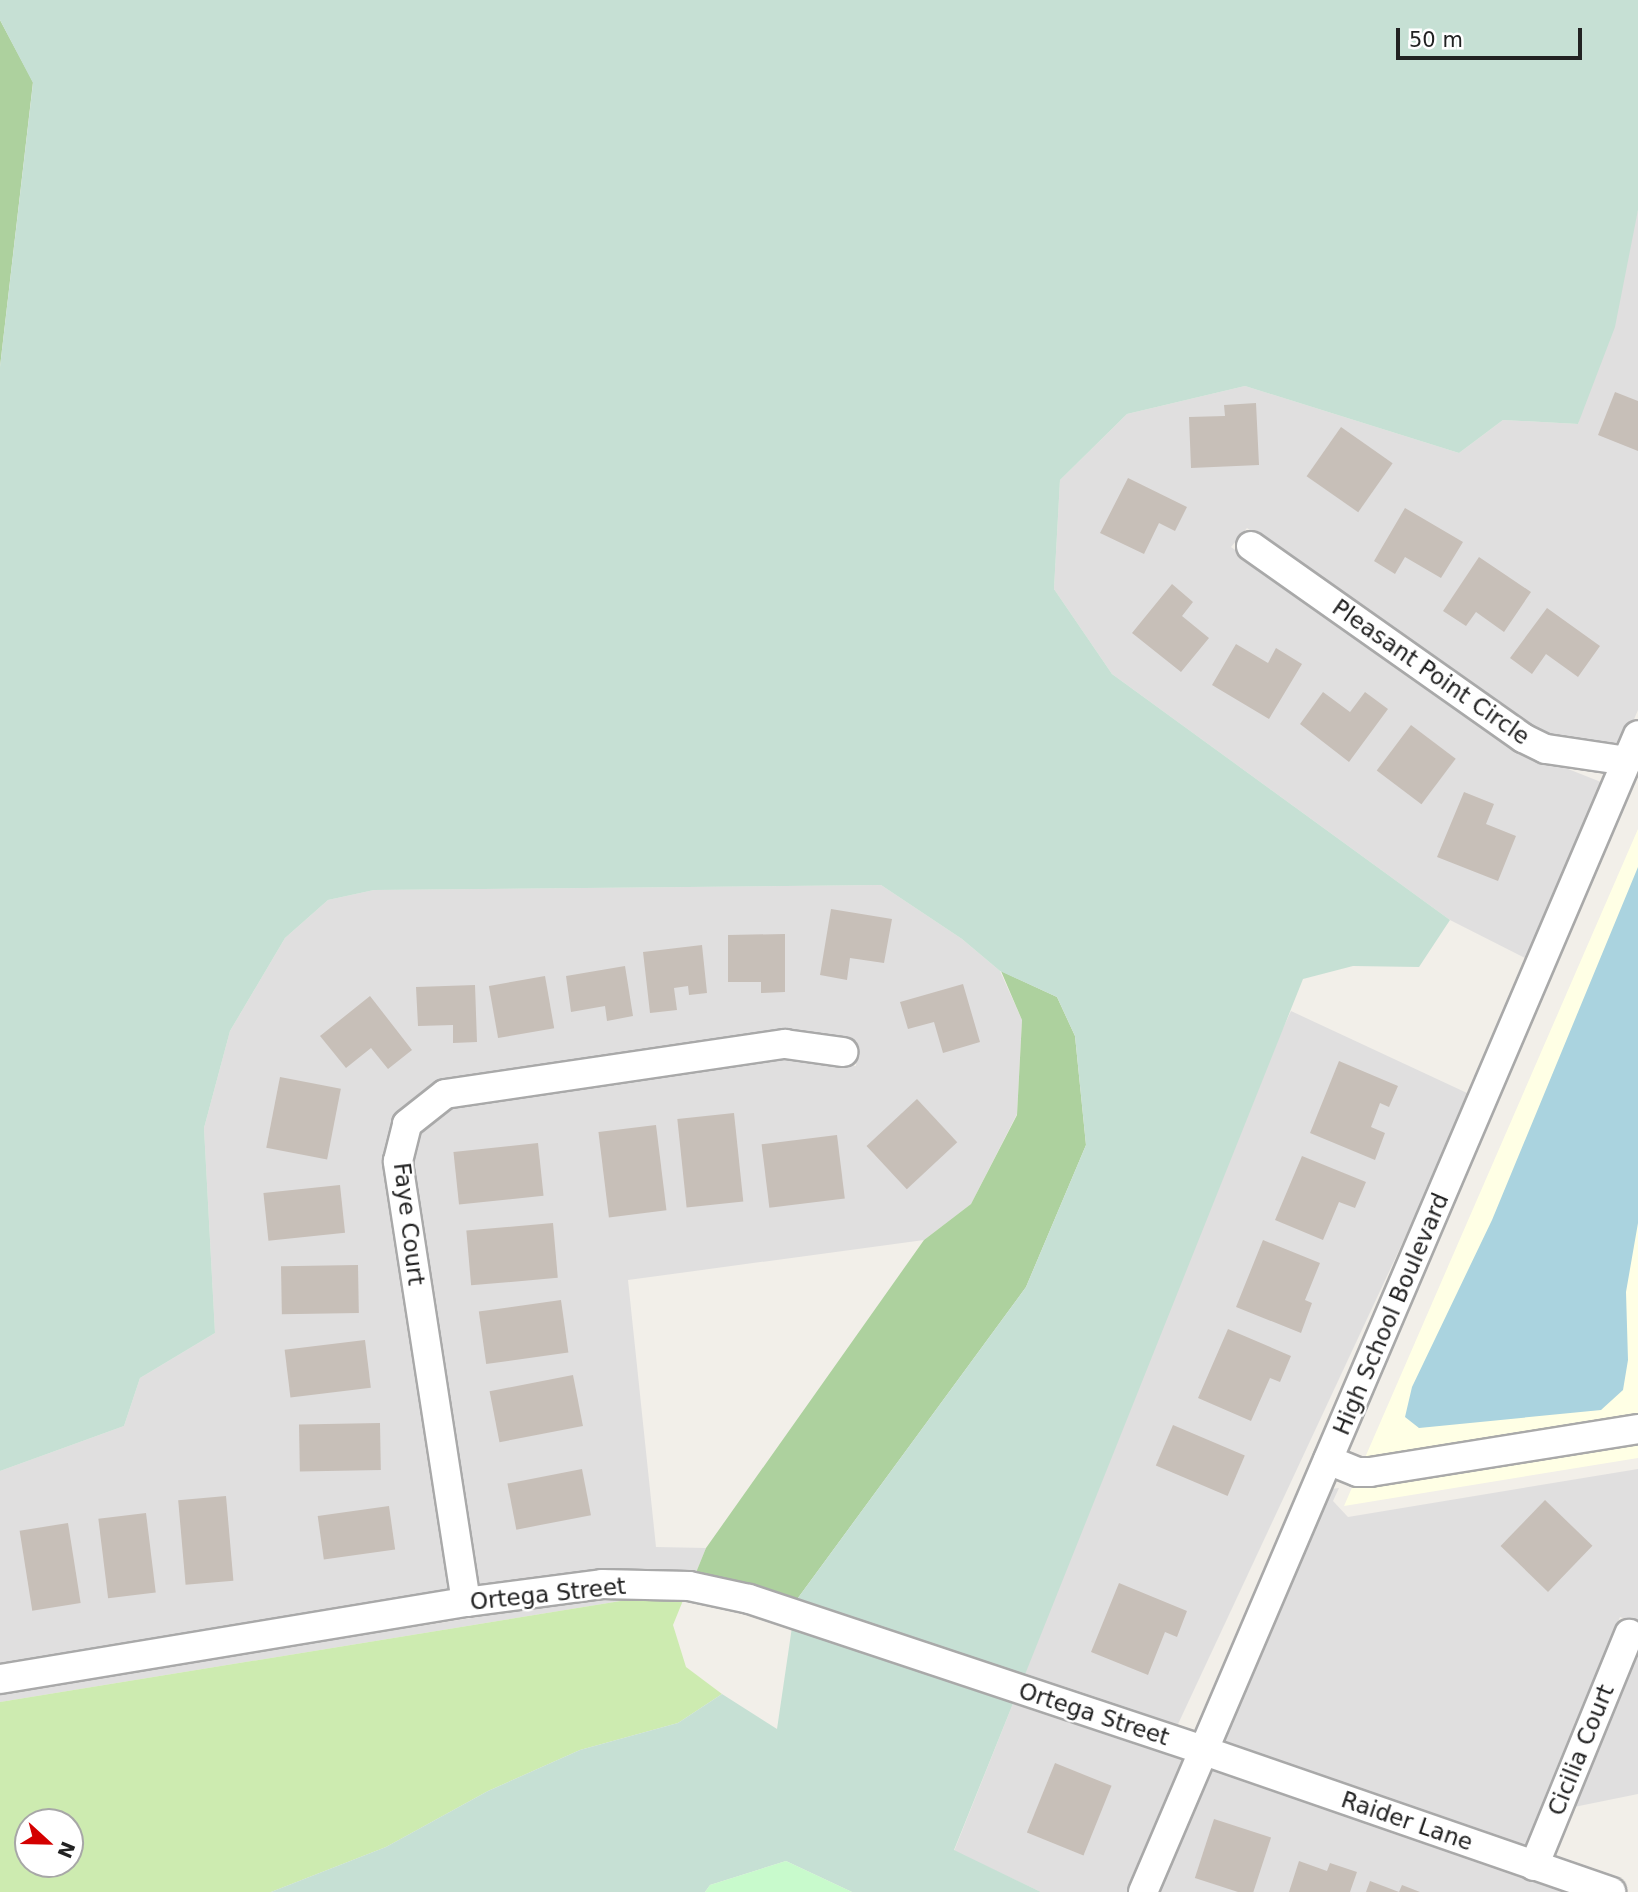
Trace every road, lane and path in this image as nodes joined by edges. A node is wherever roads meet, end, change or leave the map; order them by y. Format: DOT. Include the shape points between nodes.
graph roads {
  1 [pos="1251,546"];
  2 [pos="1638,735"];
  3 [pos="1627,761"];
  4 [pos="843,1052"];
  5 [pos="1638,1429"];
  6 [pos="1328,1460"];
  7 [pos="466,1602"];
  8 [pos="1629,1634"];
  9 [pos="0,1679"];
  10 [pos="1202,1750"];
  11 [pos="1534,1866"];
  12 [pos="1143,1892"];
  13 [pos="1611,1892"];
  1 -- 3 [label="street, Pleasant Point Circle" via="1523,738 1546,749"];
  2 -- 3 [label="street, High School Boulevard"];
  3 -- 6 [label="street, High School Boulevard"];
  4 -- 7 [label="street, Faye Court" via="785,1044 444,1094 407,1124 398,1161"];
  5 -- 6 [label="street" via="1370,1472"];
  6 -- 10 [label="street, High School Boulevard"];
  7 -- 9 [label="street, Ortega Street"];
  7 -- 10 [label="street, Ortega Street" via="602,1584 689,1586 749,1600"];
  8 -- 11 [label="street, Cicilia Court"];
  10 -- 11 [label="street, Raider Lane"];
  10 -- 12 [label="street, High School Boulevard"];
  11 -- 13 [label="street, Raider Lane"];
}
